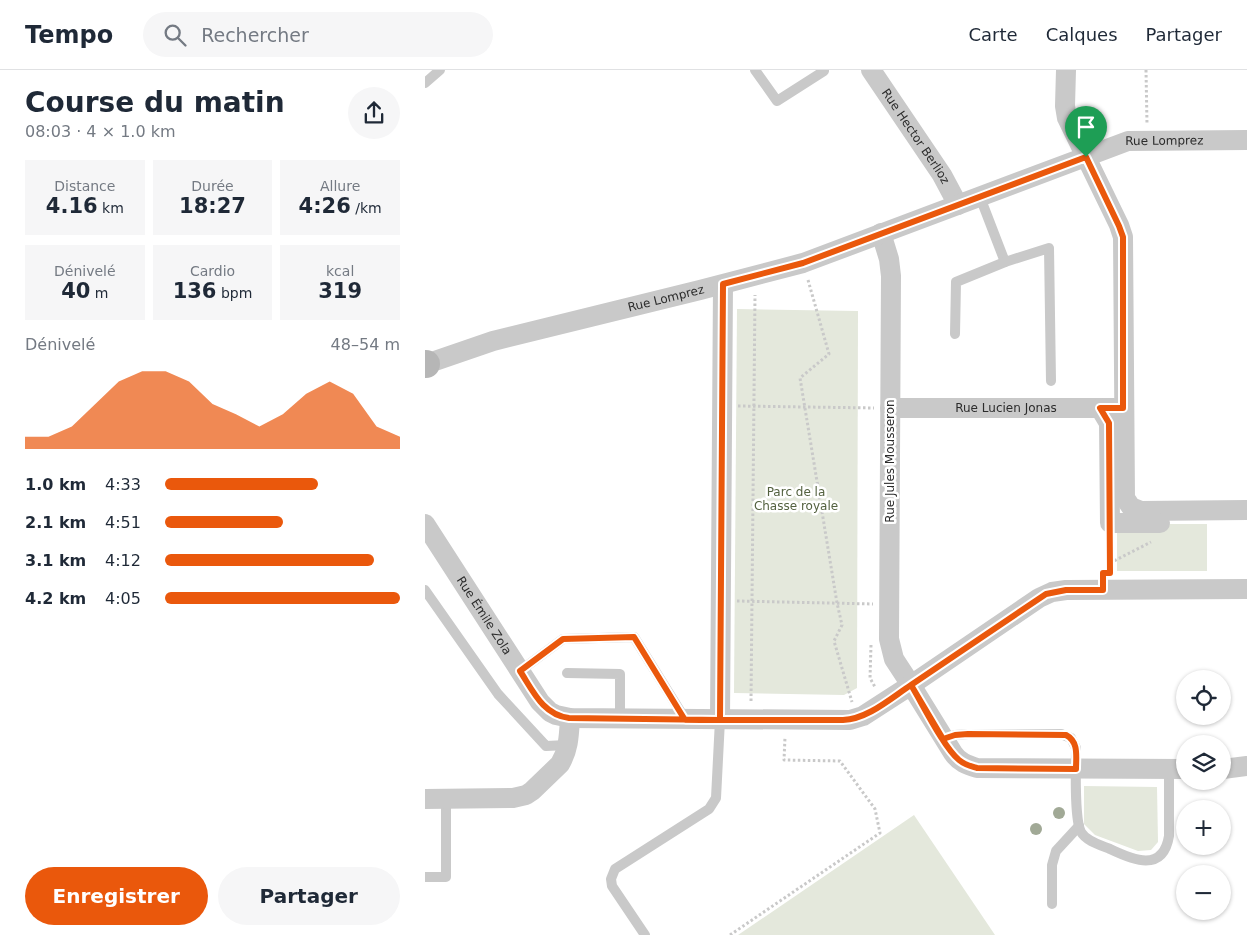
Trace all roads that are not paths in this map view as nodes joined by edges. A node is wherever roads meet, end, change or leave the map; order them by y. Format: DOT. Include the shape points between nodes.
graph roads {
  1 [pos="440,70"];
  2 [pos="755,70"];
  3 [pos="871,70"];
  4 [pos="1066,70"];
  5 [pos="824,71"];
  6 [pos="425,83"];
  7 [pos="1247,140"];
  8 [pos="1086,157"];
  9 [pos="980,197"];
  10 [pos="958,205"];
  11 [pos="881,233"];
  12 [pos="1005,262"];
  13 [pos="723,284"];
  14 [pos="955,334"];
  15 [pos="426,364"];
  16 [pos="1051,381"];
  17 [pos="890,408"];
  18 [pos="1100,408"];
  19 [pos="1123,408"];
  20 [pos="1247,510"];
  21 [pos="1247,523"];
  22 [pos="425,524"];
  23 [pos="1247,589"];
  24 [pos="425,590"];
  25 [pos="520,671"];
  26 [pos="567,674"];
  27 [pos="911,685"];
  28 [pos="569,718"];
  29 [pos="620,719"];
  30 [pos="685,720"];
  31 [pos="720,720"];
  32 [pos="943,739"];
  33 [pos="567,745"];
  34 [pos="1247,766"];
  35 [pos="1231,768"];
  36 [pos="1076,769"];
  37 [pos="1176,769"];
  38 [pos="1176,777"];
  39 [pos="446,798"];
  40 [pos="425,799"];
  41 [pos="1079,826"];
  42 [pos="425,877"];
  43 [pos="1052,904"];
  44 [pos="645,935"];
  1 -- 6 [label="lane"];
  2 -- 5 [label="lane" via="777,101"];
  3 -- 10 [label="street, Rue Hector Berlioz" via="942,175"];
  4 -- 8 [label="street" via="1066,112"];
  7 -- 8 [label="street, Rue Lomprez" via="1128,141"];
  8 -- 9 [label="street, Rue Lomprez"];
  8 -- 19 [label="street" via="1123,237"];
  9 -- 10 [label="street, Rue Lomprez"];
  9 -- 12 [label="lane"];
  10 -- 11 [label="street, Rue Lomprez"];
  11 -- 13 [label="street, Rue Lomprez" via="803,263"];
  11 -- 17 [label="street, Rue Jules Mousseron" via="891,268"];
  12 -- 14 [label="lane" via="955,282"];
  12 -- 16 [label="lane" via="1049,248"];
  13 -- 15 [label="street, Rue Lomprez" via="493,341"];
  13 -- 31 [label="street"];
  17 -- 18 [label="street, Rue Lucien Jonas"];
  17 -- 27 [label="street, Rue Jules Mousseron" via="889,639 891,652"];
  18 -- 19 [label="street, Rue Lucien Jonas"];
  18 -- 21 [label="street" via="1109,423 1110,523"];
  19 -- 20 [label="street" via="1124,493 1131,507 1141,511"];
  22 -- 25 [label="street, Rue Émile Zola"];
  23 -- 27 [label="street" via="1066,590 1046,594"];
  24 -- 33 [label="lane" via="498,694 546,746"];
  25 -- 28 [label="street, Rue Émile Zola" via="545,707 556,715"];
  25 -- 30 [label="lane" via="563,639 634,637"];
  26 -- 29 [label="lane" via="620,674"];
  27 -- 31 [label="street, Rue Émile Zola" via="856,719"];
  27 -- 32 [label="street, Rue Jules Mousseron"];
  28 -- 29 [label="street, Rue Émile Zola"];
  28 -- 33 [label="street"];
  29 -- 30 [label="street, Rue Émile Zola"];
  30 -- 31 [label="street, Rue Émile Zola"];
  31 -- 44 [label="lane" via="714,803 615,869 611,879 612,886"];
  32 -- 36 [label="street, Rue Jules Mousseron" via="957,758 977,768"];
  32 -- 36 [label="lane" via="968,734 1066,735 1075,742"];
  33 -- 39 [label="street" via="560,764 526,795 513,798"];
  34 -- 35 [label="street"];
  36 -- 37 [label="street, Rue Jules Mousseron"];
  36 -- 41 [label="lane"];
  38 -- 41 [label="lane" via="1168,844 1161,855 1150,860 1130,858 1089,840"];
  39 -- 40 [label="street"];
  39 -- 42 [label="lane" via="446,877"];
  41 -- 43 [label="lane" via="1056,851 1052,865"];
}
